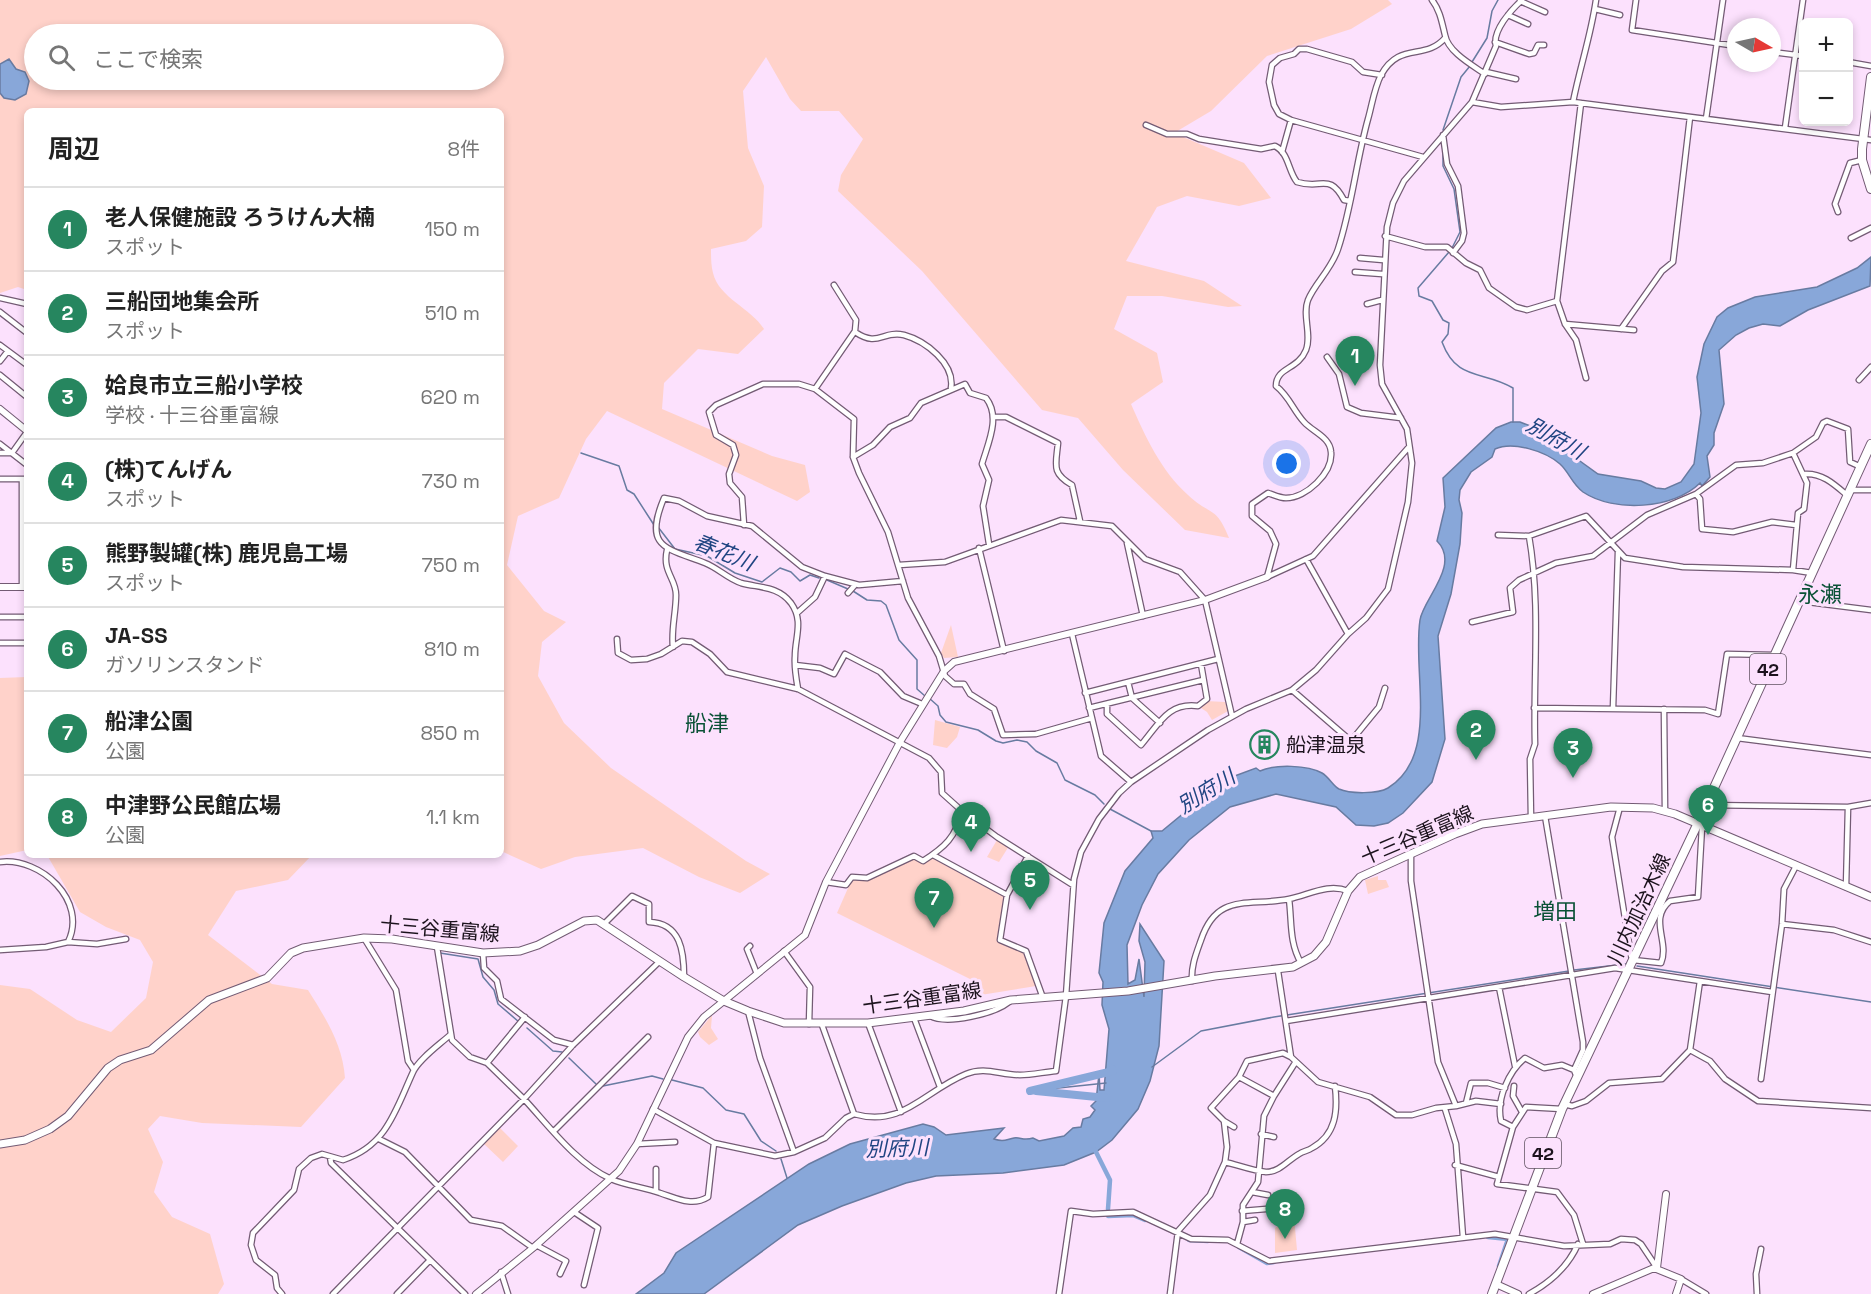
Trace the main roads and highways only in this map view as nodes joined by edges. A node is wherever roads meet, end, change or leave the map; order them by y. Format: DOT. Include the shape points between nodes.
graph roads {
  1 [pos="1871,77"];
  2 [pos="1870,94"];
  3 [pos="1871,189"];
  4 [pos="1871,444"];
  5 [pos="1700,826"];
  6 [pos="1871,897"];
  7 [pos="0,1144"];
  8 [pos="1492,1294"];
  1 -- 2 [label="main road"];
  2 -- 3 [label="main road" via="1862,160"];
  4 -- 5 [label="main road, 川内加治木線 / 42" via="1705,805"];
  5 -- 6 [label="main road, 十三谷重富線"];
  5 -- 7 [label="main road, 十三谷重富線" via="1665,811 1620,807 1482,824 1369,871 1348,891 1326,942 1302,964 1278,971 1096,994 1011,1000 868,1023 784,1023 748,1011 684,977 597,920 584,921 520,951 483,953 364,938 303,948 291,953 267,978 208,1000 151,1050 108,1068 60,1123 25,1140"];
  5 -- 8 [label="main road, 川内加治木線 / 42" via="1576,1074"];
}
